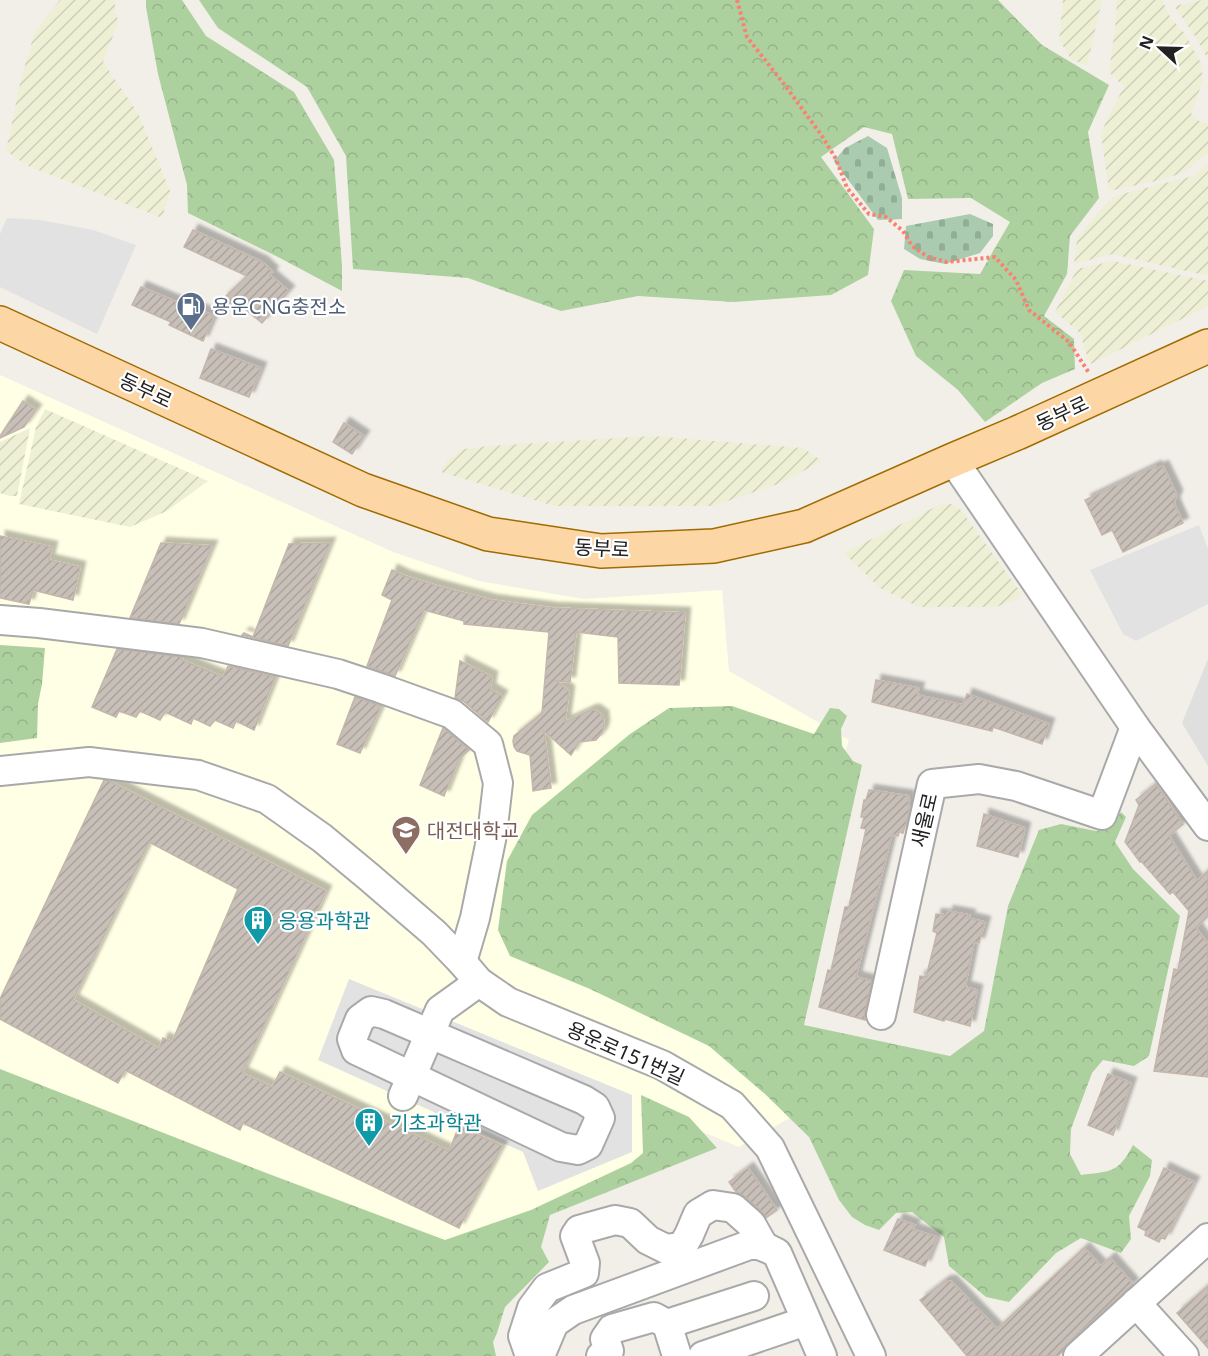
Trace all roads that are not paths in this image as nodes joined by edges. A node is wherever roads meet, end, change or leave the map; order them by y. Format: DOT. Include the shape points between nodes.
graph roads {
  1 [pos="0,323"];
  2 [pos="1208,346"];
  3 [pos="953,460"];
  4 [pos="0,620"];
  5 [pos="1135,727"];
  6 [pos="0,771"];
  7 [pos="1208,826"];
  8 [pos="471,972"];
  9 [pos="881,1015"];
  10 [pos="430,1033"];
  11 [pos="407,1086"];
  12 [pos="1208,1238"];
  13 [pos="764,1247"];
  14 [pos="754,1296"];
  15 [pos="1136,1303"];
  16 [pos="807,1321"];
  17 [pos="667,1324"];
  18 [pos="778,1344"];
  19 [pos="721,1353"];
  20 [pos="530,1356"];
  21 [pos="540,1356"];
  22 [pos="601,1356"];
  23 [pos="677,1356"];
  24 [pos="822,1356"];
  25 [pos="871,1356"];
  26 [pos="1078,1356"];
  27 [pos="1184,1356"];
  1 -- 3 [label="main road, 동부로" via="363,490 488,534 601,551 714,546 804,526"];
  2 -- 3 [label="main road, 동부로"];
  3 -- 5 [label="street"];
  4 -- 8 [label="street" via="202,644 338,674 452,714 488,744 498,783 475,918"];
  5 -- 7 [label="street"];
  5 -- 9 [label="street, 새울로" via="1102,815 1016,786 979,779 932,784"];
  6 -- 8 [label="street, 용운로151번길" via="89,762 198,776 267,799 353,864 434,933"];
  8 -- 10 [label="street" via="440,1010"];
  8 -- 25 [label="street, 용운로151번길" via="508,1002 662,1065 732,1105 770,1148"];
  10 -- 11 [label="street"];
  10 -- 11 [label="street" via="371,1011 360,1018 352,1040 356,1050"];
  10 -- 11 [label="street" via="584,1100 595,1107 600,1118 588,1145 578,1150 561,1147"];
  12 -- 15 [label="street"];
  13 -- 16 [label="street" via="777,1253"];
  13 -- 20 [label="street" via="751,1224 733,1208 713,1205 698,1214 682,1247 666,1249 648,1240 630,1223 615,1220 579,1230 576,1236 585,1273 547,1288 532,1308 524,1336"];
  13 -- 21 [label="street" via="749,1245 573,1310 554,1323"];
  14 -- 17 [label="street"];
  15 -- 26 [label="street"];
  15 -- 27 [label="street"];
  16 -- 18 [label="street"];
  16 -- 24 [label="street"];
  17 -- 22 [label="street" via="654,1317 612,1329 605,1339 609,1351"];
  17 -- 23 [label="street"];
  18 -- 19 [label="street"];
}
